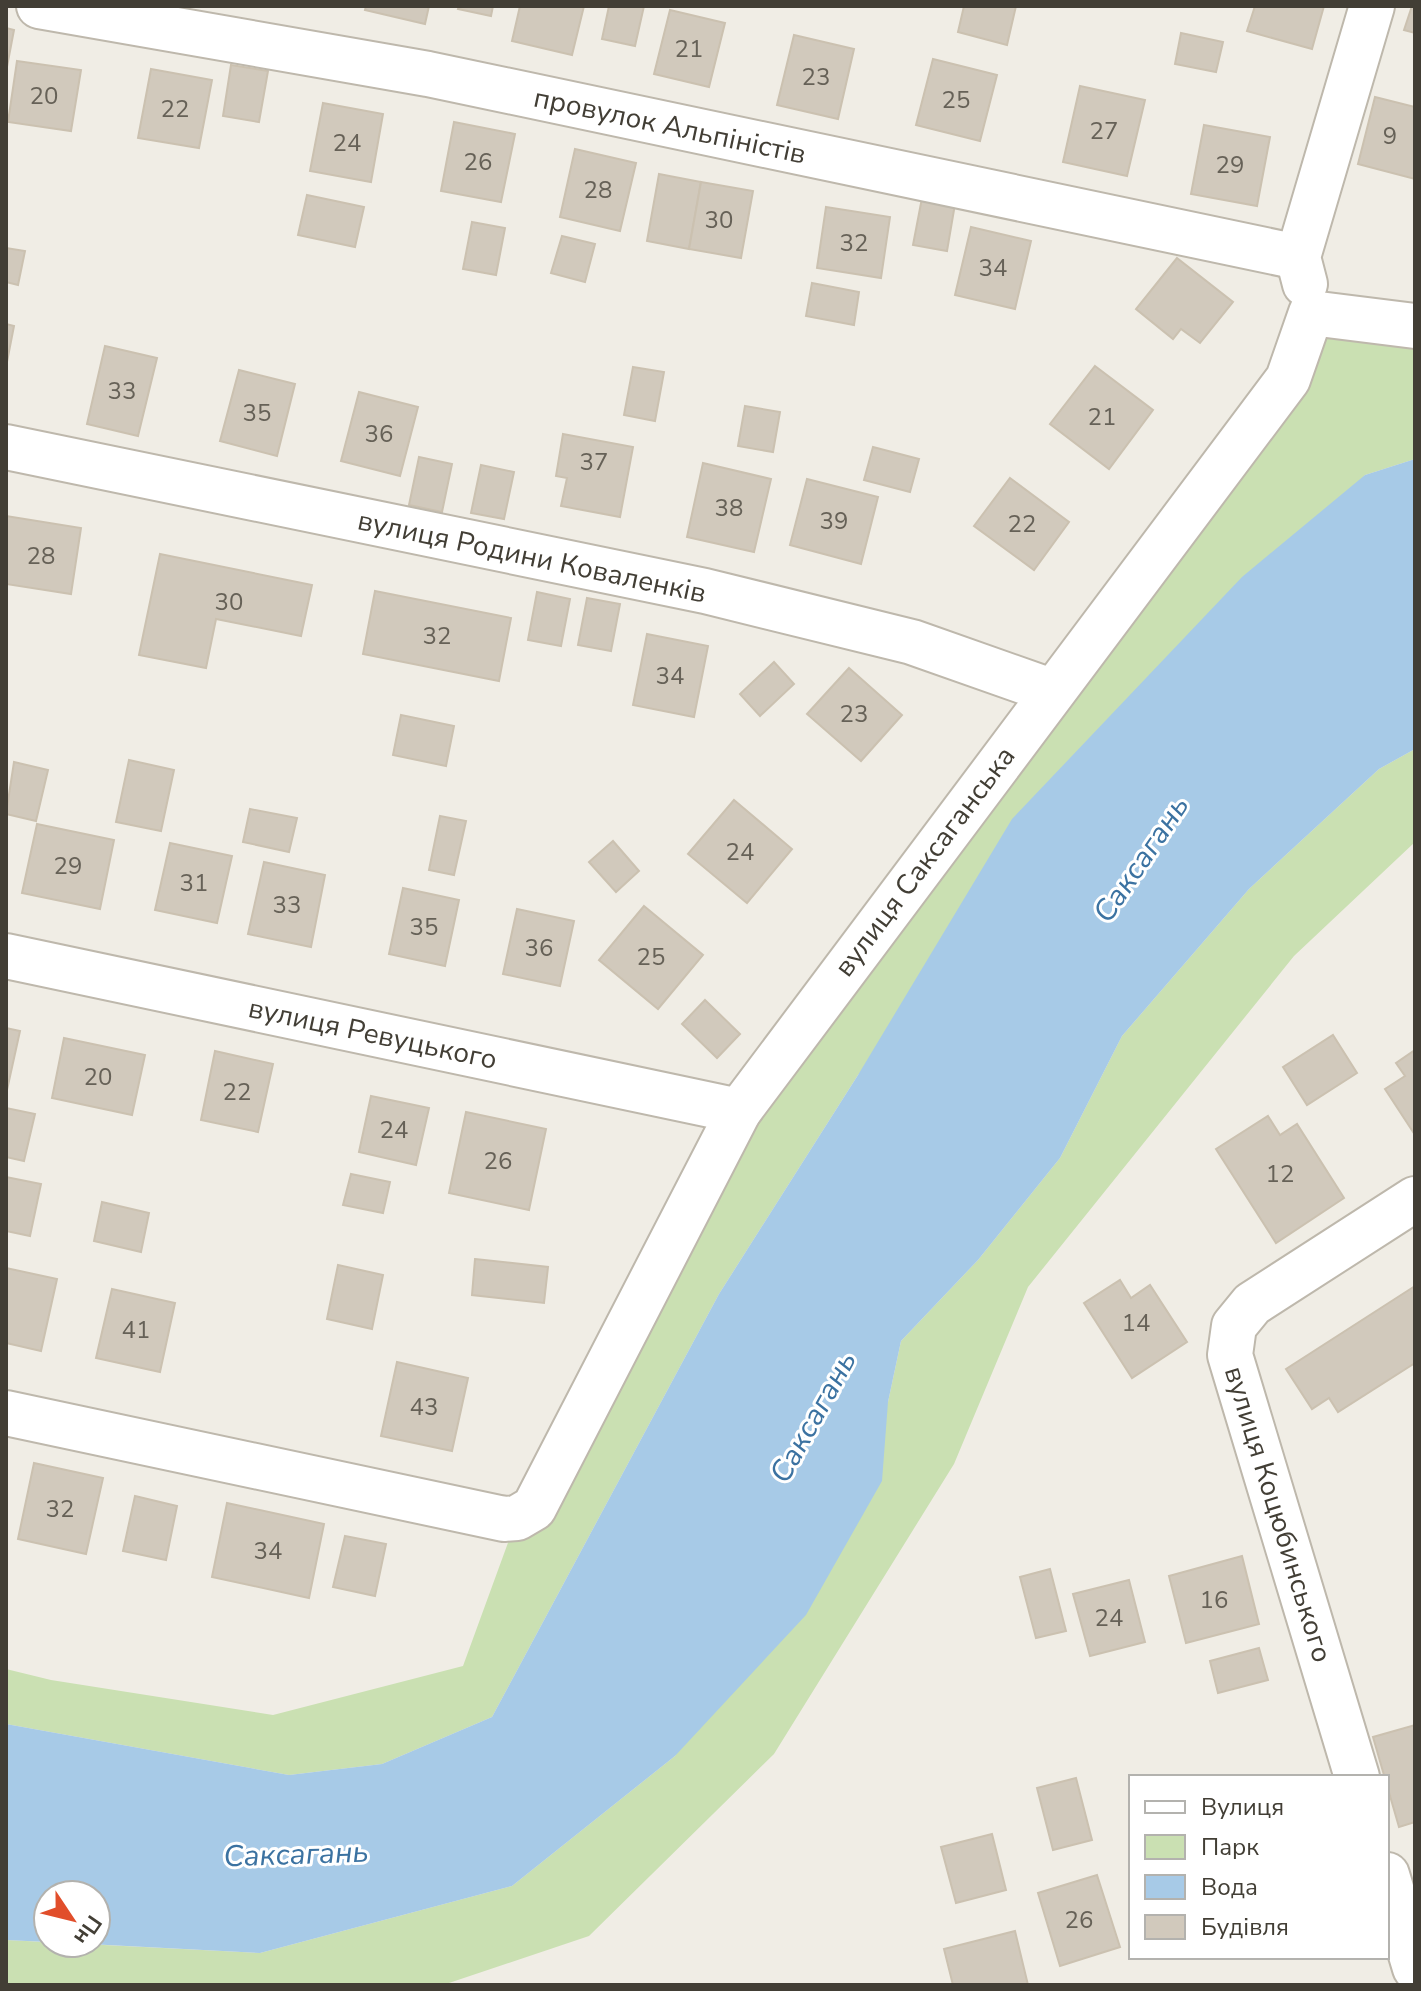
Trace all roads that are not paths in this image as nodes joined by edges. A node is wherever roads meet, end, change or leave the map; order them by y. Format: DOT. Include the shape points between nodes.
graph roads {
  1 [pos="39,6"];
  2 [pos="1372,6"];
  3 [pos="1298,257"];
  4 [pos="1311,313"];
  5 [pos="1415,326"];
  6 [pos="6,447"];
  7 [pos="1051,691"];
  8 [pos="6,956"];
  9 [pos="739,1111"];
  10 [pos="1415,1199"];
  11 [pos="6,1413"];
  12 [pos="1356,1775"];
  13 [pos="1389,1882"];
  14 [pos="1415,1968"];
  15 [pos="1415,1976"];
  16 [pos="1388,1985"];
  1 -- 3 [label="street, провулок Альпіністів" via="428,74"];
  2 -- 3 [label="street"];
  3 -- 4 [label="street"];
  4 -- 5 [label="street"];
  4 -- 7 [label="street, вулиця Саксаганська" via="1288,379"];
  6 -- 7 [label="street, вулиця Родини Коваленків" via="705,591 912,642"];
  7 -- 9 [label="street, вулиця Саксаганська"];
  8 -- 9 [label="street, вулиця Ревуцького"];
  9 -- 11 [label="street, вулиця Саксаганська" via="534,1508 517,1518"];
  10 -- 12 [label="street, вулиця Коцюбинського" via="1252,1304 1234,1326 1230,1355"];
  13 -- 14 [label="street"];
  15 -- 16 [label="street"];
}
